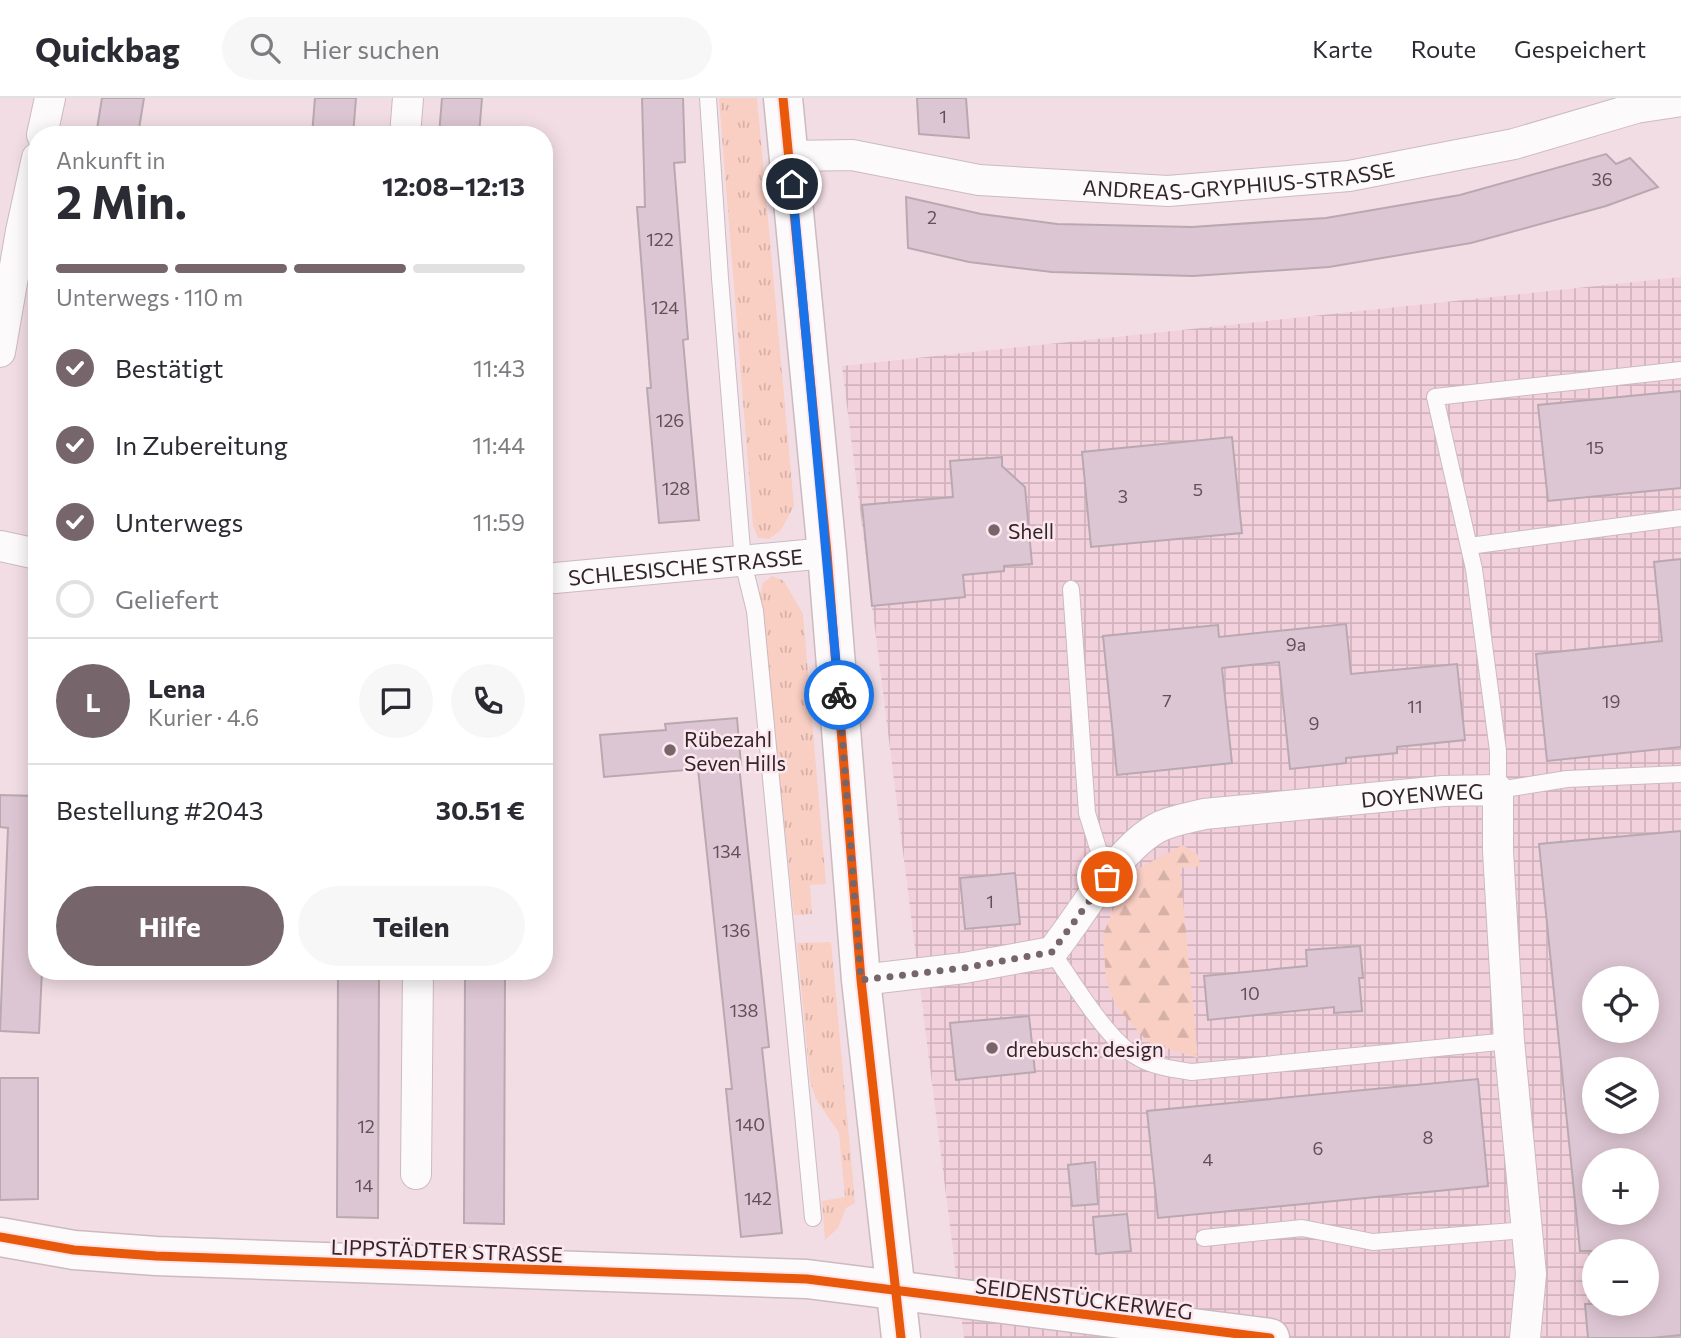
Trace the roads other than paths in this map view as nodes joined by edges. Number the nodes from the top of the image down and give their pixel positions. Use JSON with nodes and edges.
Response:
{"nodes":[{"id":1,"x":50,"y":98,"type":"edge"},
{"id":2,"x":408,"y":98,"type":"edge"},
{"id":3,"x":708,"y":98,"type":"edge"},
{"id":4,"x":783,"y":98,"type":"edge"},
{"id":5,"x":1681,"y":100,"type":"edge"},
{"id":6,"x":44,"y":126,"type":"edge"},
{"id":7,"x":405,"y":126,"type":"edge"},
{"id":8,"x":790,"y":156,"type":"junction"},
{"id":9,"x":28,"y":200,"type":"edge"},
{"id":10,"x":0,"y":352,"type":"edge"},
{"id":11,"x":1681,"y":370,"type":"edge"},
{"id":12,"x":1681,"y":518,"type":"edge"},
{"id":13,"x":0,"y":546,"type":"edge"},
{"id":14,"x":1469,"y":546,"type":"junction"},
{"id":15,"x":28,"y":552,"type":"edge"},
{"id":16,"x":827,"y":553,"type":"junction"},
{"id":17,"x":743,"y":562,"type":"junction"},
{"id":18,"x":553,"y":578,"type":"edge"},
{"id":19,"x":1071,"y":589,"type":"dead end"},
{"id":20,"x":1681,"y":774,"type":"edge"},
{"id":21,"x":1498,"y":790,"type":"junction"},
{"id":22,"x":1107,"y":877,"type":"junction"},
{"id":23,"x":1052,"y":952,"type":"junction"},
{"id":24,"x":418,"y":980,"type":"edge"},
{"id":25,"x":861,"y":980,"type":"junction"},
{"id":26,"x":1509,"y":1041,"type":"junction"},
{"id":27,"x":415,"y":1174,"type":"dead end"},
{"id":28,"x":813,"y":1218,"type":"dead end"},
{"id":29,"x":1527,"y":1230,"type":"junction"},
{"id":30,"x":0,"y":1237,"type":"edge"},
{"id":31,"x":1204,"y":1238,"type":"dead end"},
{"id":32,"x":894,"y":1291,"type":"junction"},
{"id":33,"x":901,"y":1338,"type":"edge"},
{"id":34,"x":1270,"y":1338,"type":"edge"},
{"id":35,"x":1525,"y":1338,"type":"edge"}],
"edges":[{"from":1,"to":6,"type":"street"},
{"from":2,"to":7,"type":"street"},
{"from":3,"to":17,"type":"lane"},
{"from":4,"to":8,"type":"main road"},
{"from":5,"to":8,"type":"street","name":"ANDREAS-GRYPHIUS-STRASSE"},
{"from":8,"to":16,"type":"main road"},
{"from":9,"to":10,"type":"street"},
{"from":11,"to":14,"type":"lane"},
{"from":12,"to":14,"type":"lane"},
{"from":13,"to":15,"type":"street"},
{"from":14,"to":21,"type":"lane"},
{"from":16,"to":17,"type":"street","name":"SCHLESISCHE STRASSE"},
{"from":16,"to":25,"type":"main road"},
{"from":17,"to":18,"type":"street","name":"SCHLESISCHE STRASSE"},
{"from":17,"to":28,"type":"lane"},
{"from":19,"to":22,"type":"lane"},
{"from":20,"to":21,"type":"lane"},
{"from":21,"to":22,"type":"street","name":"DOYENWEG"},
{"from":21,"to":26,"type":"street","name":"DOYENWEG"},
{"from":22,"to":23,"type":"street","name":"DOYENWEG"},
{"from":23,"to":25,"type":"street"},
{"from":23,"to":26,"type":"lane"},
{"from":24,"to":27,"type":"street"},
{"from":25,"to":32,"type":"main road"},
{"from":26,"to":29,"type":"street","name":"DOYENWEG"},
{"from":29,"to":31,"type":"lane"},
{"from":29,"to":35,"type":"street","name":"DOYENWEG"},
{"from":30,"to":32,"type":"main road","name":"LIPPSTÄDTER STRASSE"},
{"from":32,"to":33,"type":"main road"},
{"from":32,"to":34,"type":"main road","name":"SEIDENSTÜCKERWEG"}]}
